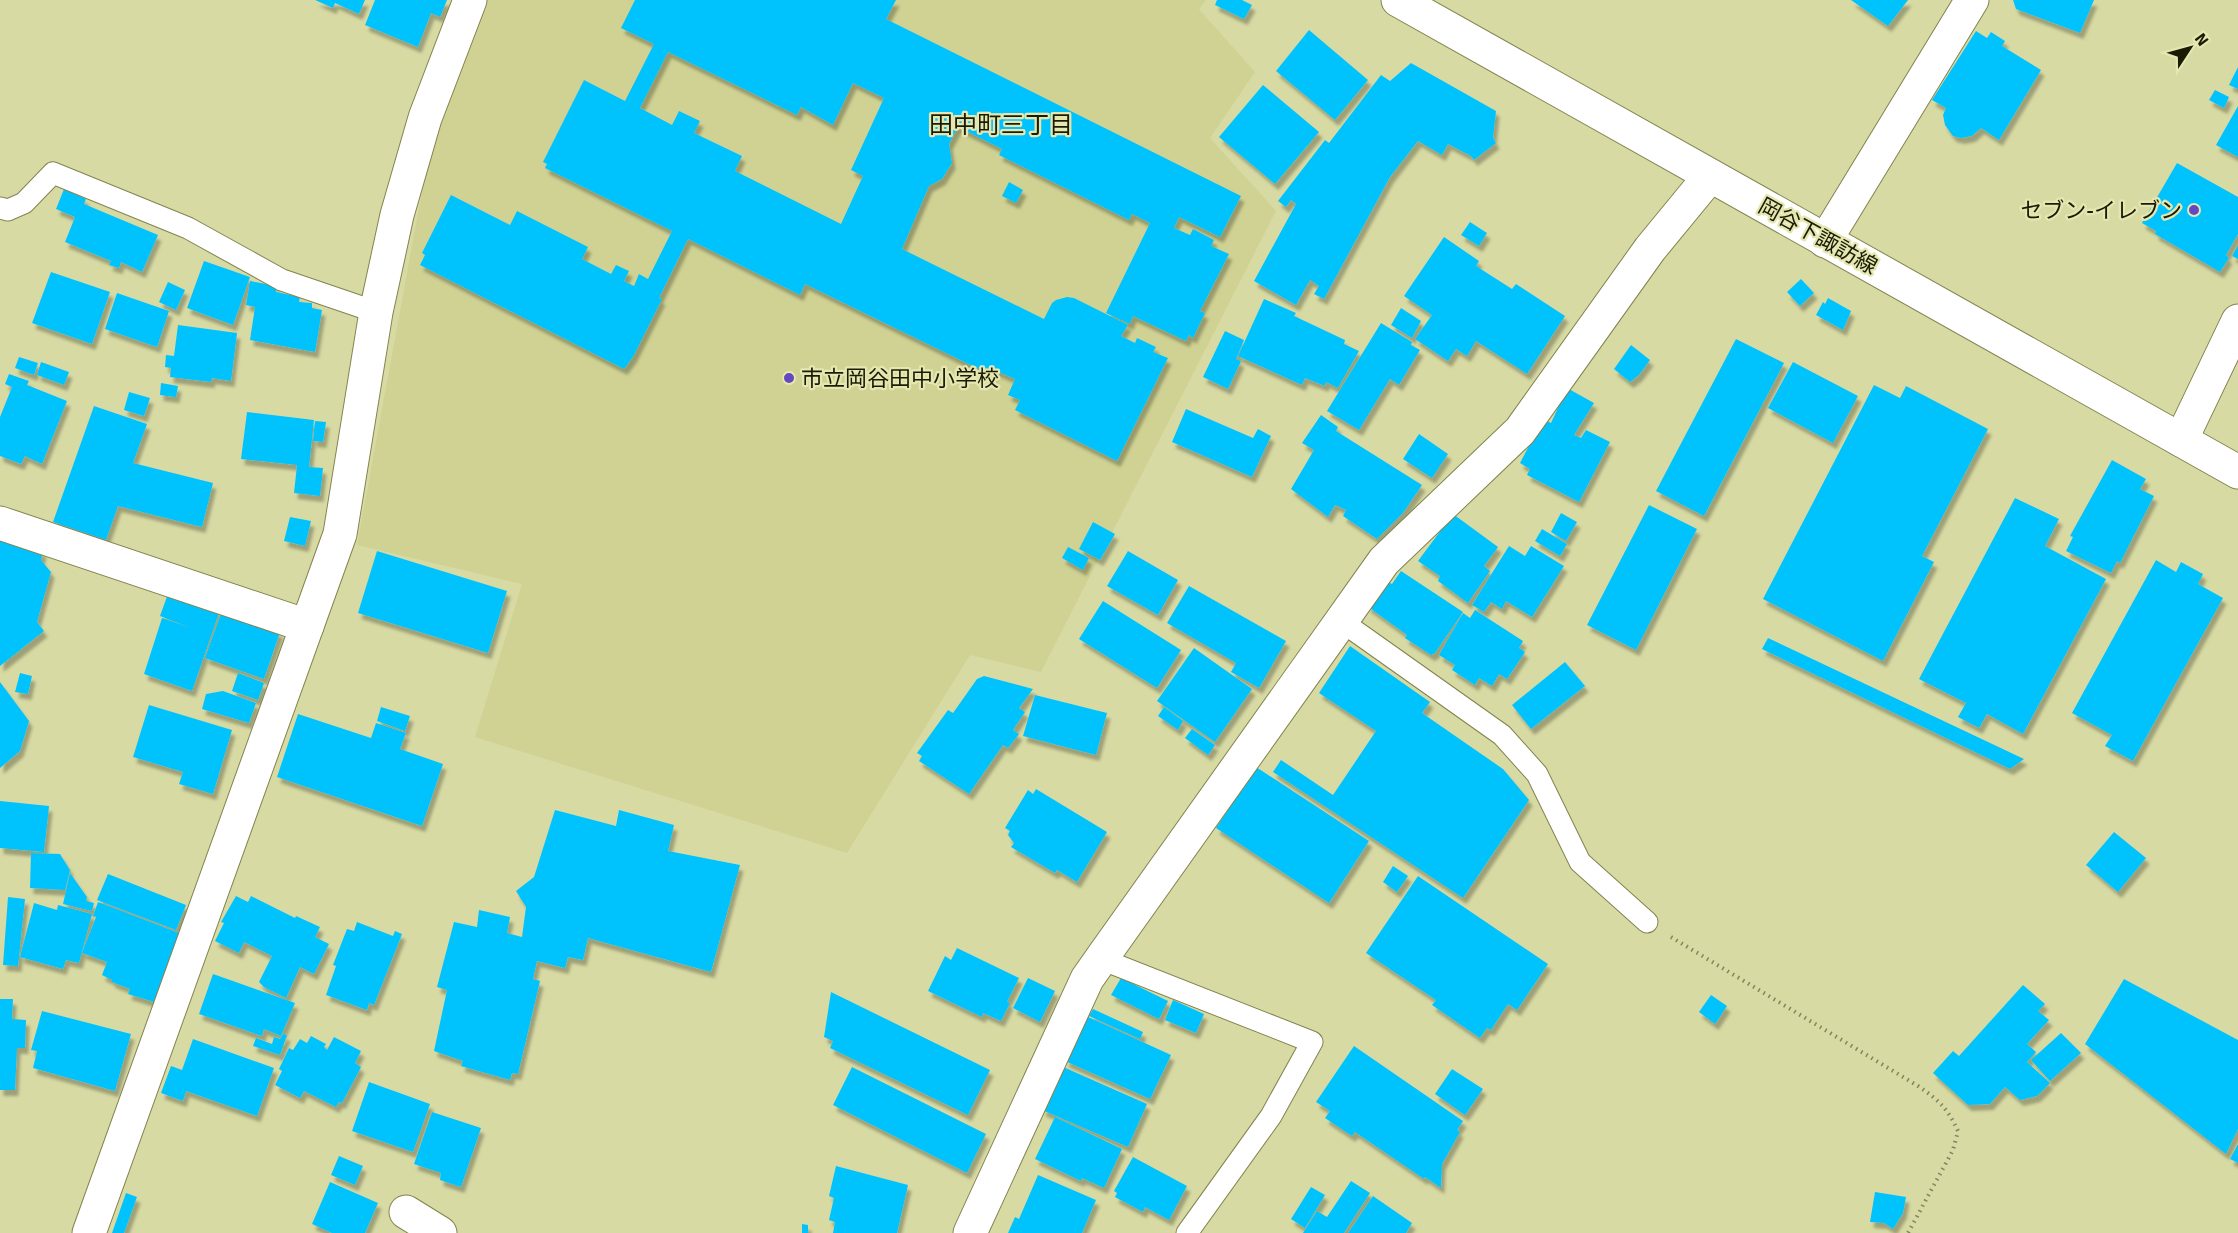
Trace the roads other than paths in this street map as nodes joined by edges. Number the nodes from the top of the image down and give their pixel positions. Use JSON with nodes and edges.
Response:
{"nodes":[{"id":1,"x":470,"y":0,"type":"edge"},
{"id":2,"x":1398,"y":0,"type":"edge"},
{"id":3,"x":1972,"y":0,"type":"edge"},
{"id":4,"x":1710,"y":176,"type":"junction"},
{"id":5,"x":0,"y":208,"type":"edge"},
{"id":6,"x":1825,"y":241,"type":"junction"},
{"id":7,"x":376,"y":312,"type":"junction"},
{"id":8,"x":2238,"y":321,"type":"edge"},
{"id":9,"x":2181,"y":440,"type":"junction"},
{"id":10,"x":2238,"y":472,"type":"edge"},
{"id":11,"x":0,"y":523,"type":"edge"},
{"id":12,"x":1341,"y":621,"type":"junction"},
{"id":13,"x":308,"y":626,"type":"junction"},
{"id":14,"x":1647,"y":922,"type":"road end"},
{"id":15,"x":1101,"y":959,"type":"junction"},
{"id":16,"x":406,"y":1212,"type":"dead end"},
{"id":17,"x":89,"y":1233,"type":"edge"},
{"id":18,"x":440,"y":1233,"type":"edge"},
{"id":19,"x":970,"y":1233,"type":"edge"},
{"id":20,"x":1187,"y":1233,"type":"edge"}],
"edges":[{"from":1,"to":7,"type":"street"},
{"from":2,"to":4,"type":"street","name":"岡谷下諏訪線"},
{"from":3,"to":6,"type":"street"},
{"from":4,"to":6,"type":"street","name":"岡谷下諏訪線"},
{"from":4,"to":12,"type":"street"},
{"from":5,"to":7,"type":"lane"},
{"from":6,"to":9,"type":"street","name":"岡谷下諏訪線"},
{"from":7,"to":13,"type":"street"},
{"from":8,"to":9,"type":"street"},
{"from":9,"to":10,"type":"street","name":"岡谷下諏訪線"},
{"from":11,"to":13,"type":"street"},
{"from":12,"to":14,"type":"lane"},
{"from":12,"to":15,"type":"street"},
{"from":13,"to":17,"type":"street"},
{"from":15,"to":19,"type":"street"},
{"from":15,"to":20,"type":"lane"},
{"from":16,"to":18,"type":"street"}]}
